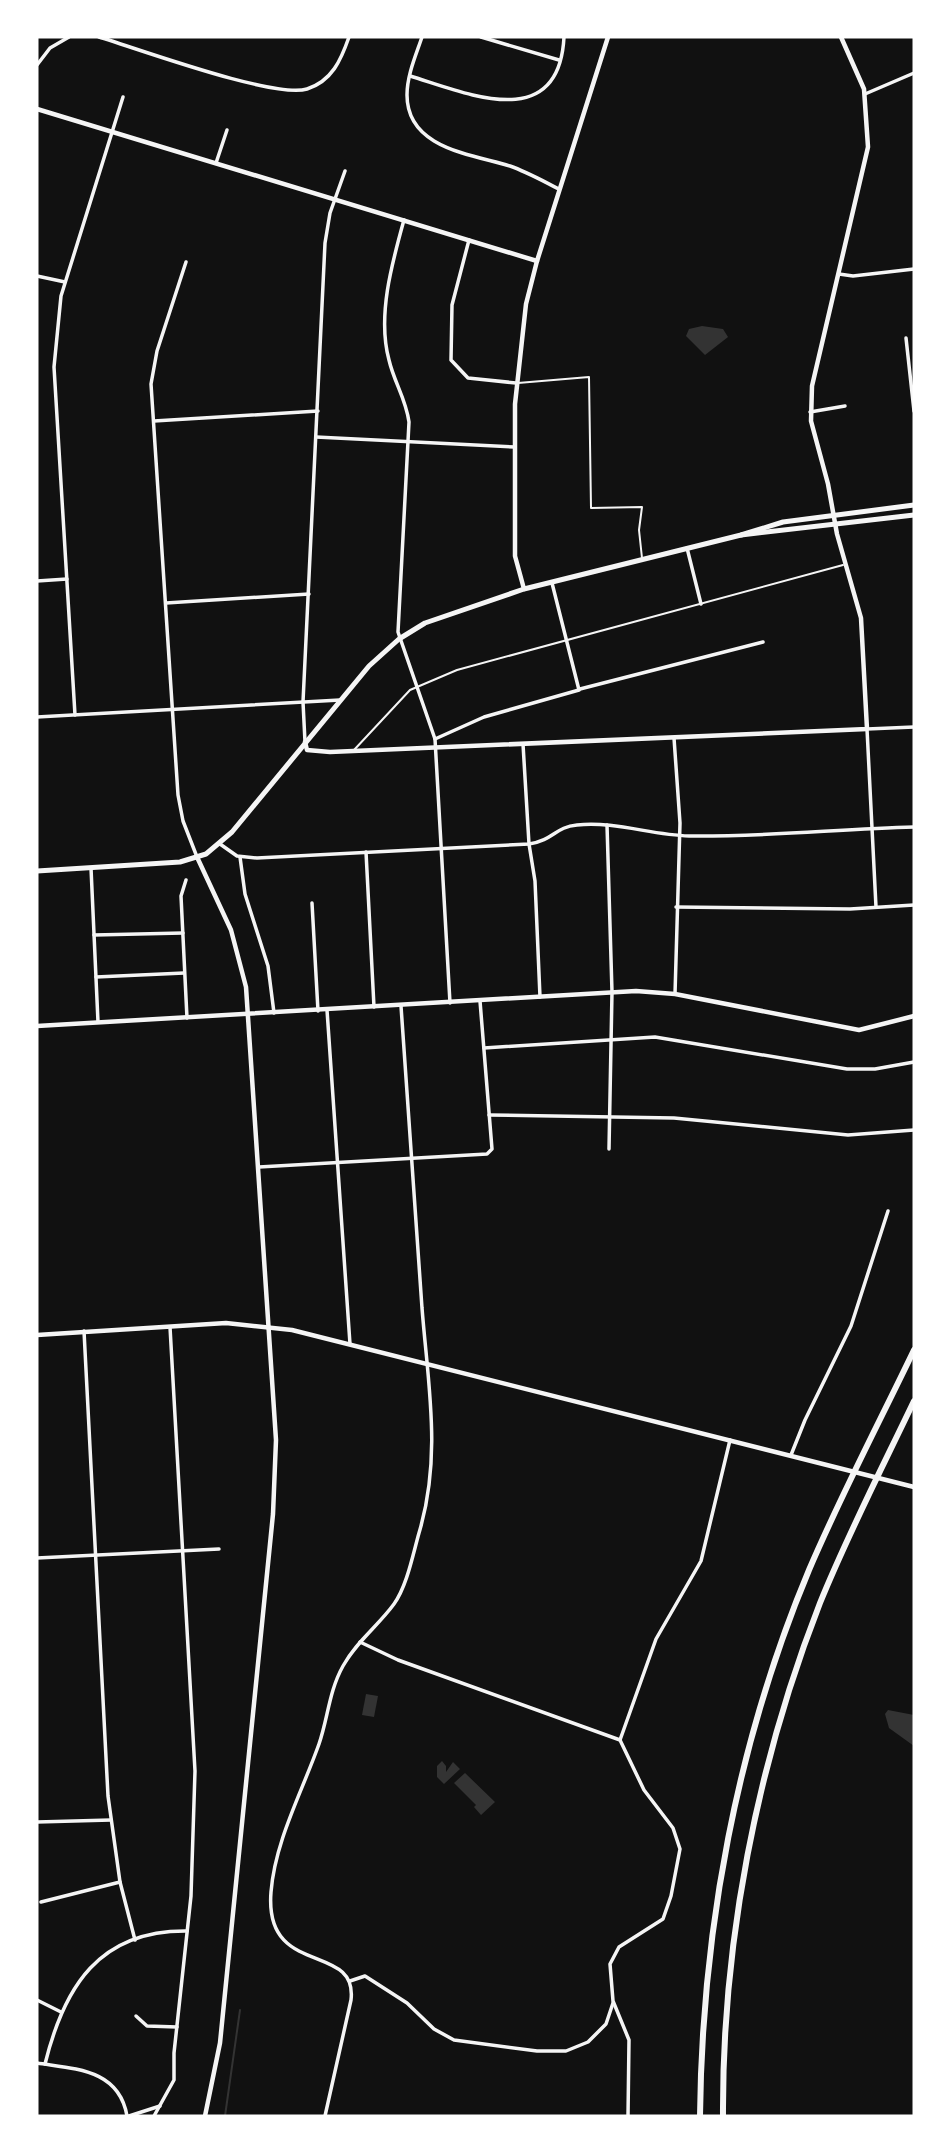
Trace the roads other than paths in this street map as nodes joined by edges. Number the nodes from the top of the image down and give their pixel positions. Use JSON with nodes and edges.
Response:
{"nodes":[{"id":1,"x":69,"y":37,"type":"edge"},
{"id":2,"x":99,"y":37,"type":"edge"},
{"id":3,"x":349,"y":37,"type":"edge"},
{"id":4,"x":422,"y":37,"type":"edge"},
{"id":5,"x":481,"y":37,"type":"edge"},
{"id":6,"x":564,"y":37,"type":"edge"},
{"id":7,"x":608,"y":37,"type":"edge"},
{"id":8,"x":841,"y":37,"type":"edge"},
{"id":9,"x":559,"y":60,"type":"junction"},
{"id":10,"x":37,"y":65,"type":"edge"},
{"id":11,"x":914,"y":73,"type":"edge"},
{"id":12,"x":410,"y":76,"type":"junction"},
{"id":13,"x":865,"y":94,"type":"junction"},
{"id":14,"x":123,"y":97,"type":"dead end"},
{"id":15,"x":37,"y":109,"type":"edge"},
{"id":16,"x":227,"y":130,"type":"dead end"},
{"id":17,"x":111,"y":132,"type":"junction"},
{"id":18,"x":216,"y":163,"type":"junction"},
{"id":19,"x":345,"y":171,"type":"dead end"},
{"id":20,"x":559,"y":189,"type":"junction"},
{"id":21,"x":335,"y":200,"type":"junction"},
{"id":22,"x":404,"y":220,"type":"junction"},
{"id":23,"x":469,"y":240,"type":"junction"},
{"id":24,"x":537,"y":261,"type":"junction"},
{"id":25,"x":186,"y":262,"type":"dead end"},
{"id":26,"x":914,"y":269,"type":"edge"},
{"id":27,"x":839,"y":274,"type":"junction"},
{"id":28,"x":37,"y":276,"type":"edge"},
{"id":29,"x":65,"y":282,"type":"junction"},
{"id":30,"x":906,"y":338,"type":"dead end"},
{"id":31,"x":516,"y":383,"type":"junction"},
{"id":32,"x":914,"y":397,"type":"edge"},
{"id":33,"x":845,"y":406,"type":"dead end"},
{"id":34,"x":318,"y":411,"type":"junction"},
{"id":35,"x":914,"y":411,"type":"edge"},
{"id":36,"x":810,"y":412,"type":"junction"},
{"id":37,"x":154,"y":421,"type":"junction"},
{"id":38,"x":316,"y":437,"type":"junction"},
{"id":39,"x":408,"y":442,"type":"junction"},
{"id":40,"x":515,"y":447,"type":"junction"},
{"id":41,"x":914,"y":505,"type":"edge"},
{"id":42,"x":834,"y":514,"type":"junction"},
{"id":43,"x":914,"y":515,"type":"edge"},
{"id":44,"x":836,"y":523,"type":"junction"},
{"id":45,"x":741,"y":535,"type":"junction"},
{"id":46,"x":687,"y":548,"type":"junction"},
{"id":47,"x":642,"y":559,"type":"junction"},
{"id":48,"x":846,"y":565,"type":"junction"},
{"id":49,"x":67,"y":579,"type":"junction"},
{"id":50,"x":37,"y":581,"type":"edge"},
{"id":51,"x":551,"y":582,"type":"junction"},
{"id":52,"x":524,"y":590,"type":"junction"},
{"id":53,"x":309,"y":594,"type":"junction"},
{"id":54,"x":166,"y":603,"type":"junction"},
{"id":55,"x":701,"y":604,"type":"junction"},
{"id":56,"x":399,"y":639,"type":"junction"},
{"id":57,"x":567,"y":640,"type":"junction"},
{"id":58,"x":763,"y":642,"type":"dead end"},
{"id":59,"x":416,"y":686,"type":"junction"},
{"id":60,"x":580,"y":689,"type":"junction"},
{"id":61,"x":341,"y":700,"type":"junction"},
{"id":62,"x":303,"y":702,"type":"junction"},
{"id":63,"x":172,"y":710,"type":"junction"},
{"id":64,"x":75,"y":715,"type":"junction"},
{"id":65,"x":37,"y":717,"type":"edge"},
{"id":66,"x":914,"y":727,"type":"edge"},
{"id":67,"x":867,"y":729,"type":"junction"},
{"id":68,"x":674,"y":738,"type":"junction"},
{"id":69,"x":435,"y":739,"type":"junction"},
{"id":70,"x":305,"y":741,"type":"junction"},
{"id":71,"x":523,"y":744,"type":"junction"},
{"id":72,"x":435,"y":747,"type":"junction"},
{"id":73,"x":353,"y":751,"type":"junction"},
{"id":74,"x":607,"y":824,"type":"junction"},
{"id":75,"x":914,"y":827,"type":"edge"},
{"id":76,"x":873,"y":828,"type":"junction"},
{"id":77,"x":679,"y":836,"type":"junction"},
{"id":78,"x":220,"y":844,"type":"junction"},
{"id":79,"x":528,"y":844,"type":"junction"},
{"id":80,"x":442,"y":849,"type":"junction"},
{"id":81,"x":366,"y":852,"type":"junction"},
{"id":82,"x":197,"y":857,"type":"junction"},
{"id":83,"x":240,"y":857,"type":"junction"},
{"id":84,"x":91,"y":868,"type":"junction"},
{"id":85,"x":37,"y":871,"type":"edge"},
{"id":86,"x":186,"y":880,"type":"dead end"},
{"id":87,"x":312,"y":903,"type":"dead end"},
{"id":88,"x":914,"y":905,"type":"edge"},
{"id":89,"x":676,"y":906,"type":"junction"},
{"id":90,"x":876,"y":907,"type":"junction"},
{"id":91,"x":183,"y":933,"type":"junction"},
{"id":92,"x":94,"y":935,"type":"junction"},
{"id":93,"x":184,"y":973,"type":"junction"},
{"id":94,"x":96,"y":977,"type":"junction"},
{"id":95,"x":612,"y":992,"type":"junction"},
{"id":96,"x":675,"y":993,"type":"junction"},
{"id":97,"x":540,"y":997,"type":"junction"},
{"id":98,"x":480,"y":1001,"type":"junction"},
{"id":99,"x":450,"y":1003,"type":"junction"},
{"id":100,"x":401,"y":1006,"type":"junction"},
{"id":101,"x":374,"y":1007,"type":"junction"},
{"id":102,"x":327,"y":1010,"type":"junction"},
{"id":103,"x":318,"y":1011,"type":"junction"},
{"id":104,"x":274,"y":1013,"type":"junction"},
{"id":105,"x":248,"y":1015,"type":"junction"},
{"id":106,"x":914,"y":1016,"type":"edge"},
{"id":107,"x":187,"y":1018,"type":"junction"},
{"id":108,"x":98,"y":1022,"type":"junction"},
{"id":109,"x":37,"y":1026,"type":"edge"},
{"id":110,"x":611,"y":1038,"type":"junction"},
{"id":111,"x":484,"y":1048,"type":"junction"},
{"id":112,"x":914,"y":1062,"type":"edge"},
{"id":113,"x":489,"y":1115,"type":"junction"},
{"id":114,"x":610,"y":1117,"type":"junction"},
{"id":115,"x":914,"y":1130,"type":"edge"},
{"id":116,"x":609,"y":1149,"type":"dead end"},
{"id":117,"x":412,"y":1158,"type":"junction"},
{"id":118,"x":338,"y":1163,"type":"junction"},
{"id":119,"x":259,"y":1167,"type":"junction"},
{"id":120,"x":888,"y":1211,"type":"dead end"},
{"id":121,"x":170,"y":1327,"type":"junction"},
{"id":122,"x":271,"y":1327,"type":"junction"},
{"id":123,"x":84,"y":1331,"type":"junction"},
{"id":124,"x":37,"y":1335,"type":"edge"},
{"id":125,"x":350,"y":1344,"type":"junction"},
{"id":126,"x":914,"y":1350,"type":"edge"},
{"id":127,"x":427,"y":1363,"type":"junction"},
{"id":128,"x":914,"y":1401,"type":"edge"},
{"id":129,"x":730,"y":1440,"type":"junction"},
{"id":130,"x":791,"y":1455,"type":"junction"},
{"id":131,"x":914,"y":1487,"type":"edge"},
{"id":132,"x":219,"y":1549,"type":"dead end"},
{"id":133,"x":184,"y":1551,"type":"junction"},
{"id":134,"x":95,"y":1556,"type":"junction"},
{"id":135,"x":37,"y":1558,"type":"edge"},
{"id":136,"x":360,"y":1642,"type":"junction"},
{"id":137,"x":620,"y":1740,"type":"junction"},
{"id":138,"x":111,"y":1820,"type":"junction"},
{"id":139,"x":37,"y":1822,"type":"edge"},
{"id":140,"x":120,"y":1882,"type":"junction"},
{"id":141,"x":41,"y":1902,"type":"dead end"},
{"id":142,"x":187,"y":1931,"type":"junction"},
{"id":143,"x":135,"y":1940,"type":"junction"},
{"id":144,"x":350,"y":1981,"type":"junction"},
{"id":145,"x":37,"y":2000,"type":"edge"},
{"id":146,"x":613,"y":2001,"type":"junction"},
{"id":147,"x":61,"y":2012,"type":"junction"},
{"id":148,"x":136,"y":2016,"type":"dead end"},
{"id":149,"x":607,"y":2022,"type":"junction"},
{"id":150,"x":624,"y":2026,"type":"junction"},
{"id":151,"x":177,"y":2027,"type":"junction"},
{"id":152,"x":37,"y":2063,"type":"edge"},
{"id":153,"x":45,"y":2064,"type":"junction"},
{"id":154,"x":162,"y":2105,"type":"junction"},
{"id":155,"x":128,"y":2116,"type":"edge"},
{"id":156,"x":154,"y":2116,"type":"edge"},
{"id":157,"x":205,"y":2116,"type":"edge"},
{"id":158,"x":326,"y":2116,"type":"edge"},
{"id":159,"x":628,"y":2116,"type":"edge"},
{"id":160,"x":700,"y":2116,"type":"edge"},
{"id":161,"x":725,"y":2116,"type":"edge"}],
"edges":[{"from":1,"to":10,"type":"street"},
{"from":2,"to":3,"type":"street"},
{"from":4,"to":12,"type":"street"},
{"from":5,"to":9,"type":"street"},
{"from":6,"to":9,"type":"street"},
{"from":7,"to":20,"type":"street"},
{"from":8,"to":13,"type":"street"},
{"from":9,"to":12,"type":"street"},
{"from":11,"to":13,"type":"street"},
{"from":12,"to":20,"type":"street"},
{"from":13,"to":27,"type":"street"},
{"from":14,"to":17,"type":"street"},
{"from":15,"to":17,"type":"street"},
{"from":16,"to":18,"type":"street"},
{"from":17,"to":18,"type":"street"},
{"from":17,"to":29,"type":"street"},
{"from":18,"to":21,"type":"street"},
{"from":19,"to":21,"type":"street"},
{"from":20,"to":24,"type":"street"},
{"from":21,"to":22,"type":"street"},
{"from":21,"to":34,"type":"street"},
{"from":22,"to":23,"type":"street"},
{"from":22,"to":39,"type":"street"},
{"from":23,"to":24,"type":"street"},
{"from":23,"to":31,"type":"street"},
{"from":24,"to":31,"type":"street"},
{"from":25,"to":37,"type":"street"},
{"from":26,"to":27,"type":"street"},
{"from":27,"to":36,"type":"street"},
{"from":28,"to":29,"type":"street"},
{"from":29,"to":49,"type":"street"},
{"from":30,"to":32,"type":"street"},
{"from":31,"to":40,"type":"street"},
{"from":31,"to":47,"type":"lane"},
{"from":32,"to":35,"type":"street"},
{"from":33,"to":36,"type":"street"},
{"from":34,"to":37,"type":"street"},
{"from":34,"to":38,"type":"street"},
{"from":36,"to":42,"type":"street"},
{"from":37,"to":54,"type":"street"},
{"from":38,"to":39,"type":"street"},
{"from":38,"to":53,"type":"street"},
{"from":39,"to":40,"type":"street"},
{"from":39,"to":56,"type":"street"},
{"from":40,"to":52,"type":"street"},
{"from":41,"to":42,"type":"main road"},
{"from":42,"to":44,"type":"street"},
{"from":42,"to":45,"type":"main road"},
{"from":43,"to":44,"type":"main road"},
{"from":44,"to":45,"type":"main road"},
{"from":44,"to":48,"type":"street"},
{"from":45,"to":46,"type":"main road"},
{"from":46,"to":47,"type":"main road"},
{"from":46,"to":55,"type":"street"},
{"from":47,"to":51,"type":"main road"},
{"from":48,"to":55,"type":"lane"},
{"from":48,"to":67,"type":"street"},
{"from":49,"to":50,"type":"street"},
{"from":49,"to":64,"type":"street"},
{"from":51,"to":52,"type":"main road"},
{"from":51,"to":57,"type":"street"},
{"from":52,"to":56,"type":"main road"},
{"from":53,"to":54,"type":"street"},
{"from":53,"to":62,"type":"street"},
{"from":54,"to":63,"type":"street"},
{"from":55,"to":57,"type":"lane"},
{"from":56,"to":59,"type":"street"},
{"from":56,"to":61,"type":"main road"},
{"from":57,"to":59,"type":"lane"},
{"from":57,"to":60,"type":"street"},
{"from":58,"to":60,"type":"street"},
{"from":59,"to":69,"type":"street"},
{"from":59,"to":73,"type":"lane"},
{"from":60,"to":69,"type":"street"},
{"from":61,"to":62,"type":"street"},
{"from":61,"to":70,"type":"main road"},
{"from":62,"to":63,"type":"street"},
{"from":62,"to":70,"type":"street"},
{"from":63,"to":64,"type":"street"},
{"from":63,"to":82,"type":"street"},
{"from":64,"to":65,"type":"street"},
{"from":66,"to":67,"type":"street"},
{"from":67,"to":68,"type":"street"},
{"from":67,"to":76,"type":"street"},
{"from":68,"to":71,"type":"street"},
{"from":68,"to":77,"type":"street"},
{"from":69,"to":72,"type":"street"},
{"from":70,"to":73,"type":"street"},
{"from":70,"to":78,"type":"main road"},
{"from":71,"to":72,"type":"street"},
{"from":71,"to":79,"type":"street"},
{"from":72,"to":73,"type":"street"},
{"from":72,"to":80,"type":"street"},
{"from":74,"to":77,"type":"street"},
{"from":74,"to":79,"type":"street"},
{"from":74,"to":95,"type":"street"},
{"from":75,"to":76,"type":"street"},
{"from":76,"to":77,"type":"street"},
{"from":76,"to":90,"type":"street"},
{"from":77,"to":89,"type":"street"},
{"from":78,"to":82,"type":"main road"},
{"from":78,"to":83,"type":"street"},
{"from":79,"to":80,"type":"street"},
{"from":79,"to":97,"type":"street"},
{"from":80,"to":81,"type":"street"},
{"from":80,"to":99,"type":"street"},
{"from":81,"to":83,"type":"street"},
{"from":81,"to":101,"type":"street"},
{"from":82,"to":84,"type":"main road"},
{"from":82,"to":105,"type":"street"},
{"from":83,"to":104,"type":"street"},
{"from":84,"to":85,"type":"main road"},
{"from":84,"to":92,"type":"street"},
{"from":86,"to":91,"type":"street"},
{"from":87,"to":103,"type":"street"},
{"from":88,"to":90,"type":"street"},
{"from":89,"to":90,"type":"street"},
{"from":89,"to":96,"type":"street"},
{"from":91,"to":92,"type":"street"},
{"from":91,"to":93,"type":"street"},
{"from":92,"to":94,"type":"street"},
{"from":93,"to":94,"type":"street"},
{"from":93,"to":107,"type":"street"},
{"from":94,"to":108,"type":"street"},
{"from":95,"to":96,"type":"street"},
{"from":95,"to":97,"type":"street"},
{"from":95,"to":110,"type":"street"},
{"from":96,"to":106,"type":"street"},
{"from":97,"to":98,"type":"street"},
{"from":98,"to":99,"type":"street"},
{"from":98,"to":111,"type":"street"},
{"from":99,"to":100,"type":"street"},
{"from":100,"to":101,"type":"street"},
{"from":100,"to":117,"type":"street"},
{"from":101,"to":102,"type":"street"},
{"from":102,"to":103,"type":"street"},
{"from":102,"to":118,"type":"street"},
{"from":103,"to":104,"type":"street"},
{"from":104,"to":105,"type":"street"},
{"from":105,"to":107,"type":"street"},
{"from":105,"to":119,"type":"street"},
{"from":107,"to":108,"type":"street"},
{"from":108,"to":109,"type":"street"},
{"from":110,"to":111,"type":"street"},
{"from":110,"to":112,"type":"street"},
{"from":110,"to":114,"type":"street"},
{"from":111,"to":113,"type":"street"},
{"from":113,"to":114,"type":"street"},
{"from":113,"to":117,"type":"street"},
{"from":114,"to":115,"type":"street"},
{"from":114,"to":116,"type":"street"},
{"from":117,"to":118,"type":"street"},
{"from":117,"to":127,"type":"street"},
{"from":118,"to":119,"type":"street"},
{"from":118,"to":125,"type":"street"},
{"from":119,"to":122,"type":"street"},
{"from":120,"to":130,"type":"street"},
{"from":121,"to":122,"type":"street"},
{"from":121,"to":123,"type":"street"},
{"from":121,"to":133,"type":"street"},
{"from":122,"to":125,"type":"street"},
{"from":122,"to":157,"type":"street"},
{"from":123,"to":124,"type":"street"},
{"from":123,"to":134,"type":"street"},
{"from":125,"to":127,"type":"street"},
{"from":126,"to":160,"type":"highway"},
{"from":127,"to":129,"type":"street"},
{"from":127,"to":136,"type":"street"},
{"from":128,"to":161,"type":"highway"},
{"from":129,"to":130,"type":"street"},
{"from":129,"to":137,"type":"street"},
{"from":130,"to":131,"type":"street"},
{"from":132,"to":133,"type":"street"},
{"from":133,"to":134,"type":"street"},
{"from":133,"to":142,"type":"street"},
{"from":134,"to":135,"type":"street"},
{"from":134,"to":138,"type":"street"},
{"from":136,"to":137,"type":"street"},
{"from":136,"to":144,"type":"street"},
{"from":137,"to":146,"type":"street"},
{"from":138,"to":139,"type":"street"},
{"from":138,"to":140,"type":"street"},
{"from":140,"to":141,"type":"street"},
{"from":140,"to":143,"type":"street"},
{"from":142,"to":143,"type":"street"},
{"from":142,"to":151,"type":"street"},
{"from":143,"to":147,"type":"street"},
{"from":144,"to":149,"type":"street"},
{"from":144,"to":158,"type":"street"},
{"from":145,"to":147,"type":"street"},
{"from":146,"to":149,"type":"street"},
{"from":146,"to":150,"type":"street"},
{"from":147,"to":153,"type":"street"},
{"from":148,"to":151,"type":"street"},
{"from":149,"to":150,"type":"street"},
{"from":150,"to":159,"type":"street"},
{"from":151,"to":154,"type":"street"},
{"from":152,"to":153,"type":"street"},
{"from":153,"to":155,"type":"street"},
{"from":154,"to":155,"type":"street"},
{"from":154,"to":156,"type":"street"}]}
